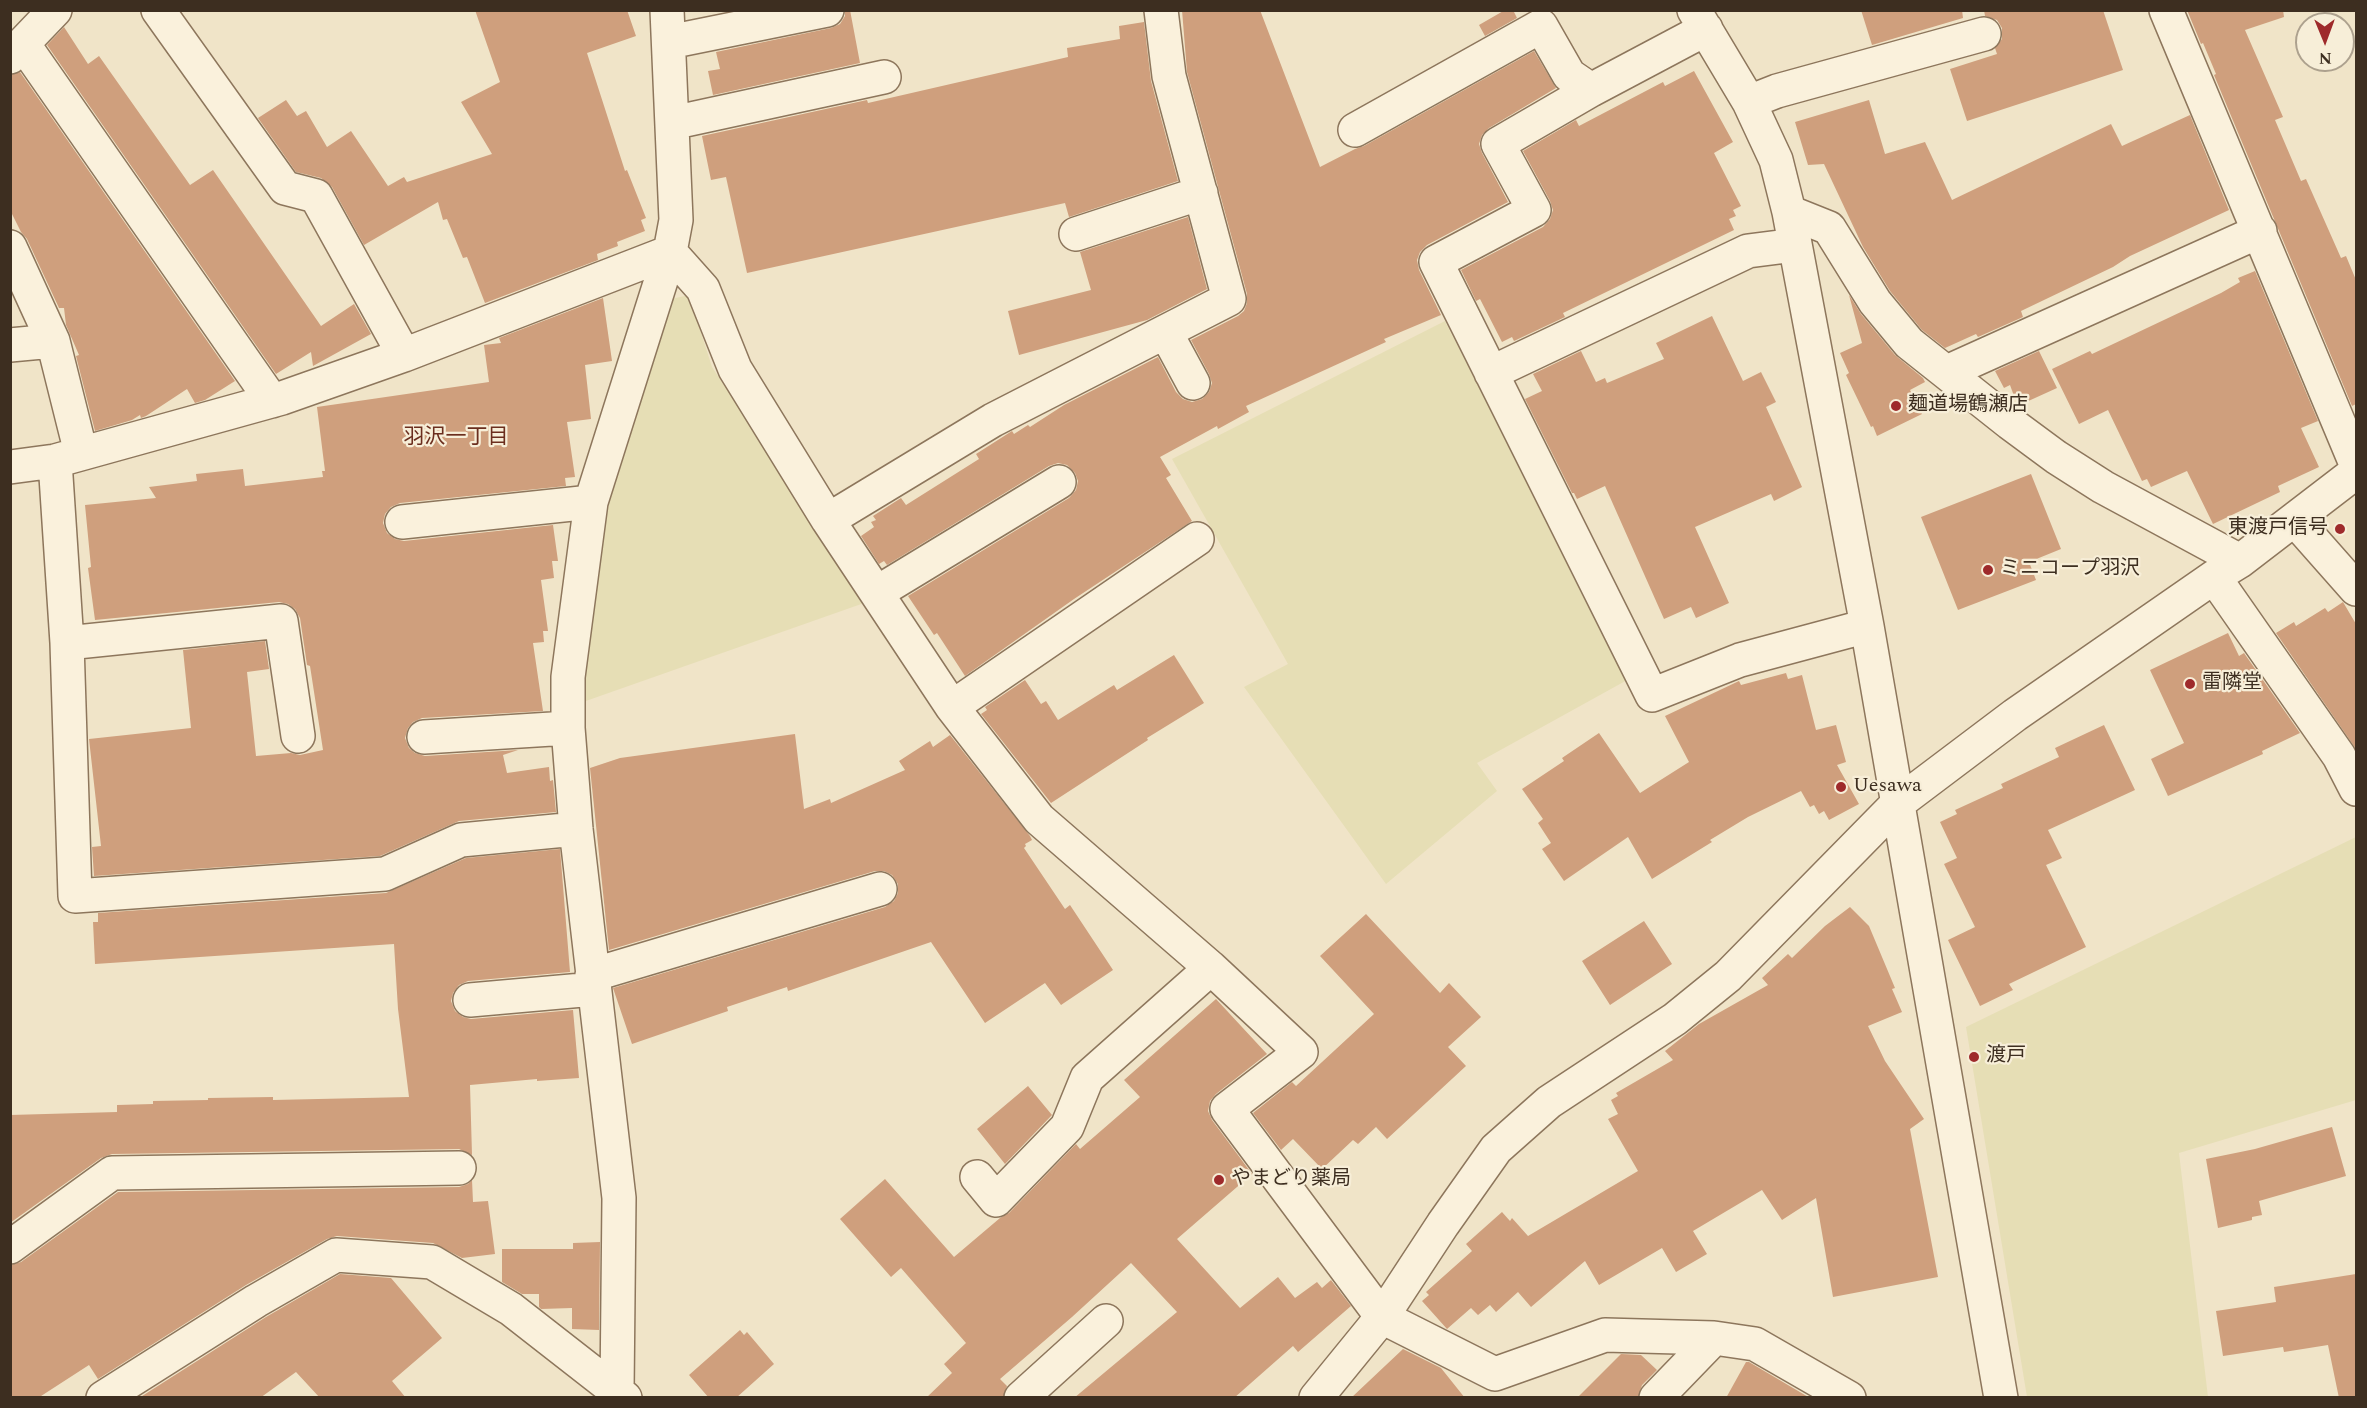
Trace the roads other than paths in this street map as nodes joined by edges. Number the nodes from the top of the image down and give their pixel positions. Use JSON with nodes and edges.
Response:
{"nodes":[{"id":1,"x":55,"y":10,"type":"edge"},
{"id":2,"x":158,"y":10,"type":"edge"},
{"id":3,"x":827,"y":10,"type":"edge"},
{"id":4,"x":1161,"y":10,"type":"edge"},
{"id":5,"x":2166,"y":10,"type":"edge"},
{"id":6,"x":1700,"y":20,"type":"edge"},
{"id":7,"x":668,"y":26,"type":"edge"},
{"id":8,"x":1984,"y":34,"type":"dead end"},
{"id":9,"x":17,"y":51,"type":"edge"},
{"id":10,"x":884,"y":77,"type":"dead end"},
{"id":11,"x":1591,"y":90,"type":"junction"},
{"id":12,"x":1749,"y":102,"type":"junction"},
{"id":13,"x":672,"y":123,"type":"junction"},
{"id":14,"x":1355,"y":130,"type":"dead end"},
{"id":15,"x":1201,"y":193,"type":"junction"},
{"id":16,"x":1789,"y":212,"type":"junction"},
{"id":17,"x":2260,"y":231,"type":"junction"},
{"id":18,"x":1076,"y":234,"type":"dead end"},
{"id":19,"x":1795,"y":244,"type":"junction"},
{"id":20,"x":10,"y":247,"type":"edge"},
{"id":21,"x":670,"y":252,"type":"junction"},
{"id":22,"x":1166,"y":333,"type":"junction"},
{"id":23,"x":52,"y":341,"type":"junction"},
{"id":24,"x":10,"y":345,"type":"edge"},
{"id":25,"x":404,"y":355,"type":"junction"},
{"id":26,"x":1947,"y":372,"type":"junction"},
{"id":27,"x":1491,"y":373,"type":"junction"},
{"id":28,"x":1193,"y":382,"type":"dead end"},
{"id":29,"x":272,"y":401,"type":"junction"},
{"id":30,"x":68,"y":457,"type":"junction"},
{"id":31,"x":2356,"y":464,"type":"edge"},
{"id":32,"x":10,"y":467,"type":"edge"},
{"id":33,"x":2356,"y":471,"type":"edge"},
{"id":34,"x":1059,"y":482,"type":"dead end"},
{"id":35,"x":591,"y":502,"type":"junction"},
{"id":36,"x":828,"y":520,"type":"junction"},
{"id":37,"x":2295,"y":520,"type":"junction"},
{"id":38,"x":402,"y":522,"type":"dead end"},
{"id":39,"x":1197,"y":539,"type":"dead end"},
{"id":40,"x":2227,"y":569,"type":"junction"},
{"id":41,"x":2356,"y":589,"type":"edge"},
{"id":42,"x":878,"y":592,"type":"junction"},
{"id":43,"x":1867,"y":626,"type":"junction"},
{"id":44,"x":67,"y":643,"type":"junction"},
{"id":45,"x":952,"y":707,"type":"junction"},
{"id":46,"x":568,"y":728,"type":"junction"},
{"id":47,"x":298,"y":736,"type":"dead end"},
{"id":48,"x":424,"y":737,"type":"dead end"},
{"id":49,"x":2356,"y":789,"type":"edge"},
{"id":50,"x":1897,"y":804,"type":"junction"},
{"id":51,"x":576,"y":829,"type":"junction"},
{"id":52,"x":880,"y":889,"type":"dead end"},
{"id":53,"x":1211,"y":968,"type":"junction"},
{"id":54,"x":593,"y":982,"type":"junction"},
{"id":55,"x":470,"y":1000,"type":"dead end"},
{"id":56,"x":459,"y":1168,"type":"dead end"},
{"id":57,"x":977,"y":1177,"type":"dead end"},
{"id":58,"x":10,"y":1247,"type":"edge"},
{"id":59,"x":1382,"y":1317,"type":"junction"},
{"id":60,"x":1106,"y":1321,"type":"dead end"},
{"id":61,"x":1714,"y":1338,"type":"junction"},
{"id":62,"x":618,"y":1395,"type":"edge"},
{"id":63,"x":103,"y":1398,"type":"edge"},
{"id":64,"x":1021,"y":1398,"type":"edge"},
{"id":65,"x":1316,"y":1398,"type":"edge"},
{"id":66,"x":1656,"y":1398,"type":"edge"},
{"id":67,"x":1849,"y":1398,"type":"edge"},
{"id":68,"x":2001,"y":1398,"type":"edge"}],
"edges":[{"from":1,"to":9,"type":"street"},
{"from":2,"to":25,"type":"street"},
{"from":3,"to":7,"type":"street"},
{"from":4,"to":15,"type":"street"},
{"from":5,"to":17,"type":"street"},
{"from":6,"to":11,"type":"street"},
{"from":6,"to":12,"type":"street"},
{"from":7,"to":13,"type":"street"},
{"from":8,"to":12,"type":"street"},
{"from":9,"to":29,"type":"street"},
{"from":10,"to":13,"type":"street"},
{"from":11,"to":14,"type":"street"},
{"from":11,"to":27,"type":"street"},
{"from":12,"to":16,"type":"street"},
{"from":13,"to":21,"type":"street"},
{"from":15,"to":18,"type":"street"},
{"from":15,"to":22,"type":"street"},
{"from":16,"to":19,"type":"street"},
{"from":16,"to":26,"type":"street"},
{"from":17,"to":26,"type":"street"},
{"from":17,"to":31,"type":"street"},
{"from":19,"to":27,"type":"street"},
{"from":19,"to":43,"type":"street"},
{"from":20,"to":23,"type":"street"},
{"from":21,"to":25,"type":"street"},
{"from":21,"to":35,"type":"street"},
{"from":21,"to":36,"type":"street"},
{"from":22,"to":28,"type":"street"},
{"from":22,"to":36,"type":"street"},
{"from":23,"to":24,"type":"street"},
{"from":23,"to":30,"type":"street"},
{"from":25,"to":29,"type":"street"},
{"from":26,"to":40,"type":"street"},
{"from":27,"to":43,"type":"street"},
{"from":29,"to":30,"type":"street"},
{"from":30,"to":32,"type":"street"},
{"from":30,"to":44,"type":"street"},
{"from":33,"to":37,"type":"street"},
{"from":34,"to":42,"type":"street"},
{"from":35,"to":38,"type":"street"},
{"from":35,"to":46,"type":"street"},
{"from":36,"to":42,"type":"street"},
{"from":37,"to":40,"type":"street"},
{"from":37,"to":41,"type":"street"},
{"from":39,"to":45,"type":"street"},
{"from":40,"to":49,"type":"street"},
{"from":40,"to":50,"type":"street"},
{"from":42,"to":45,"type":"street"},
{"from":43,"to":50,"type":"street"},
{"from":44,"to":47,"type":"street"},
{"from":44,"to":51,"type":"street"},
{"from":45,"to":53,"type":"street"},
{"from":46,"to":48,"type":"street"},
{"from":46,"to":51,"type":"street"},
{"from":50,"to":59,"type":"street"},
{"from":50,"to":68,"type":"street"},
{"from":51,"to":54,"type":"street"},
{"from":52,"to":54,"type":"street"},
{"from":53,"to":57,"type":"street"},
{"from":53,"to":59,"type":"street"},
{"from":54,"to":55,"type":"street"},
{"from":54,"to":62,"type":"street"},
{"from":56,"to":58,"type":"street"},
{"from":59,"to":61,"type":"street"},
{"from":59,"to":65,"type":"street"},
{"from":60,"to":64,"type":"street"},
{"from":61,"to":66,"type":"street"},
{"from":61,"to":67,"type":"street"},
{"from":62,"to":63,"type":"street"}]}
